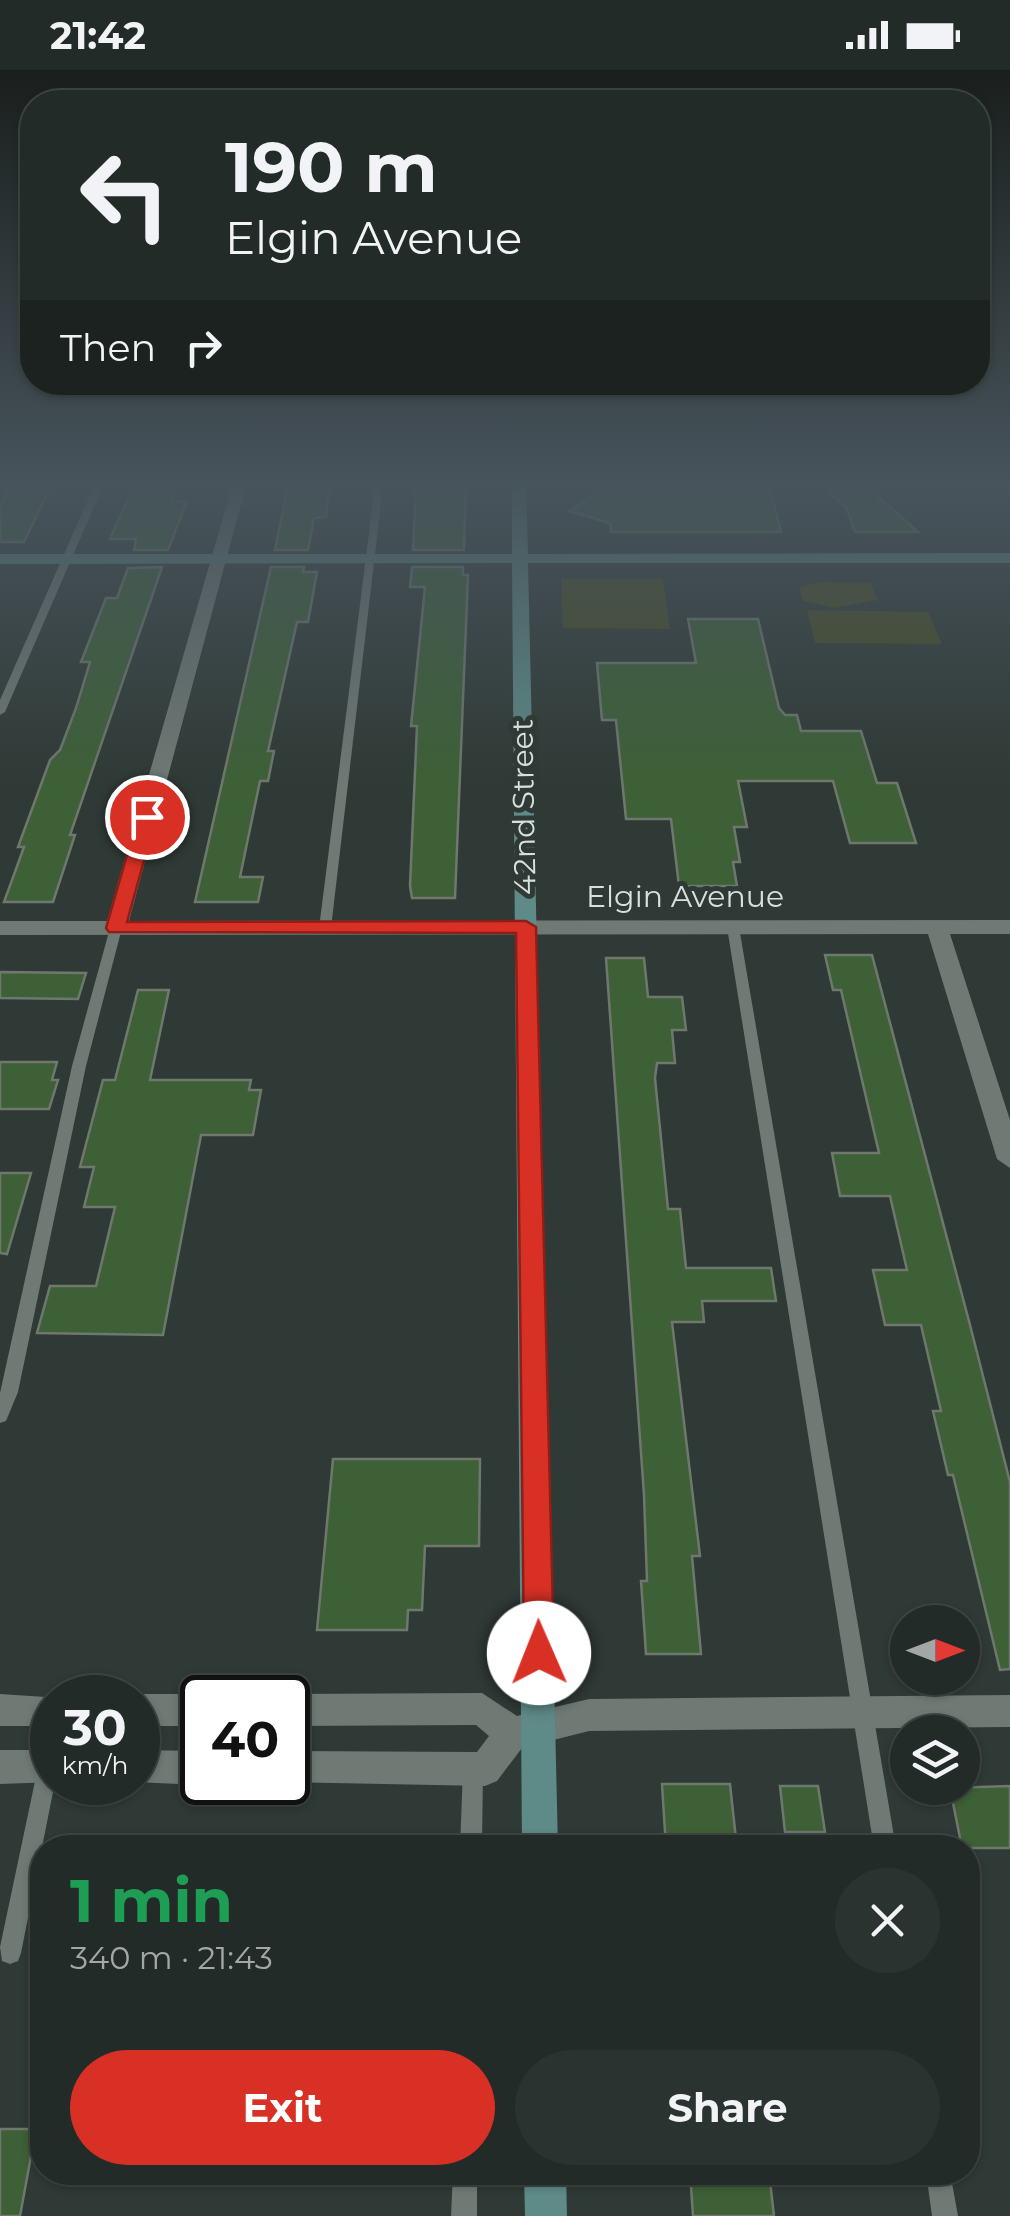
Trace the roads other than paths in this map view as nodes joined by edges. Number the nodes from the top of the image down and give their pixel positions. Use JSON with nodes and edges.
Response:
{"nodes":[{"id":1,"x":54,"y":586,"type":"edge"},
{"id":2,"x":211,"y":586,"type":"edge"},
{"id":3,"x":365,"y":586,"type":"edge"},
{"id":4,"x":520,"y":586,"type":"edge"},
{"id":5,"x":0,"y":712,"type":"edge"},
{"id":6,"x":526,"y":927,"type":"junction"},
{"id":7,"x":733,"y":927,"type":"junction"},
{"id":8,"x":937,"y":927,"type":"junction"},
{"id":9,"x":1010,"y":927,"type":"edge"},
{"id":10,"x":0,"y":928,"type":"edge"},
{"id":11,"x":116,"y":928,"type":"junction"},
{"id":12,"x":325,"y":928,"type":"junction"},
{"id":13,"x":1010,"y":1159,"type":"edge"},
{"id":14,"x":0,"y":1416,"type":"edge"},
{"id":15,"x":0,"y":1710,"type":"edge"},
{"id":16,"x":30,"y":1710,"type":"edge"},
{"id":17,"x":310,"y":1710,"type":"edge"},
{"id":18,"x":863,"y":1710,"type":"junction"},
{"id":19,"x":1010,"y":1711,"type":"edge"},
{"id":20,"x":526,"y":1731,"type":"junction"},
{"id":21,"x":0,"y":1767,"type":"edge"},
{"id":22,"x":30,"y":1767,"type":"edge"},
{"id":23,"x":310,"y":1768,"type":"edge"},
{"id":24,"x":473,"y":1769,"type":"junction"},
{"id":25,"x":42,"y":1805,"type":"edge"},
{"id":26,"x":35,"y":1835,"type":"edge"},
{"id":27,"x":471,"y":1835,"type":"edge"},
{"id":28,"x":538,"y":1835,"type":"edge"},
{"id":29,"x":884,"y":1835,"type":"edge"},
{"id":30,"x":30,"y":1860,"type":"edge"},
{"id":31,"x":10,"y":1953,"type":"dead end"},
{"id":32,"x":465,"y":2185,"type":"edge"},
{"id":33,"x":545,"y":2185,"type":"edge"},
{"id":34,"x":940,"y":2185,"type":"edge"},
{"id":35,"x":464,"y":2216,"type":"edge"},
{"id":36,"x":546,"y":2216,"type":"edge"},
{"id":37,"x":945,"y":2216,"type":"edge"}],
"edges":[{"from":1,"to":5,"type":"lane"},
{"from":2,"to":11,"type":"street"},
{"from":3,"to":12,"type":"lane"},
{"from":4,"to":6,"type":"street","name":"42nd Street"},
{"from":6,"to":7,"type":"street","name":"Elgin Avenue"},
{"from":6,"to":12,"type":"street","name":"Elgin Avenue"},
{"from":6,"to":20,"type":"street","name":"42nd Street"},
{"from":7,"to":8,"type":"street","name":"Elgin Avenue"},
{"from":7,"to":18,"type":"lane"},
{"from":8,"to":9,"type":"street","name":"Elgin Avenue"},
{"from":8,"to":13,"type":"street"},
{"from":10,"to":11,"type":"street","name":"Elgin Avenue"},
{"from":11,"to":12,"type":"street","name":"Elgin Avenue"},
{"from":11,"to":14,"type":"lane"},
{"from":15,"to":16,"type":"street"},
{"from":17,"to":20,"type":"street"},
{"from":18,"to":19,"type":"street"},
{"from":18,"to":20,"type":"street"},
{"from":18,"to":29,"type":"lane"},
{"from":20,"to":24,"type":"street"},
{"from":20,"to":28,"type":"street","name":"42nd Street"},
{"from":21,"to":22,"type":"street"},
{"from":23,"to":24,"type":"street"},
{"from":24,"to":27,"type":"lane"},
{"from":25,"to":26,"type":"lane"},
{"from":30,"to":31,"type":"lane"},
{"from":32,"to":35,"type":"lane"},
{"from":33,"to":36,"type":"street"},
{"from":34,"to":37,"type":"lane"}]}
